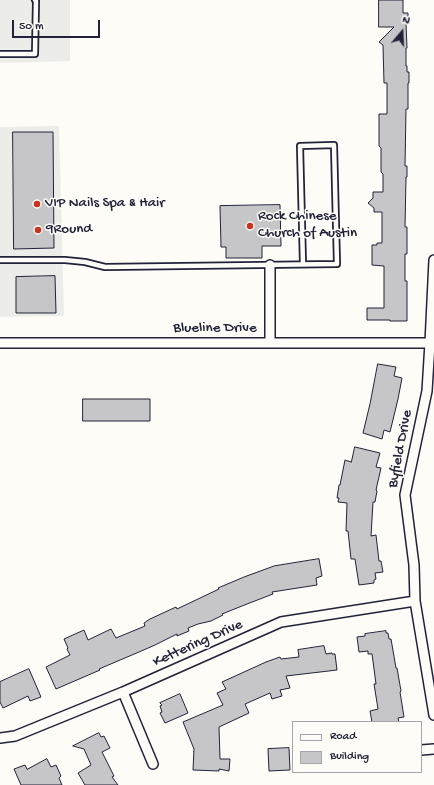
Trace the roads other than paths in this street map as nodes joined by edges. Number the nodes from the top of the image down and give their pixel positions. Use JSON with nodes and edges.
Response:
{"nodes":[{"id":1,"x":35,"y":0,"type":"edge"},
{"id":2,"x":0,"y":54,"type":"edge"},
{"id":3,"x":0,"y":260,"type":"edge"},
{"id":4,"x":434,"y":260,"type":"edge"},
{"id":5,"x":303,"y":264,"type":"junction"},
{"id":6,"x":270,"y":265,"type":"junction"},
{"id":7,"x":0,"y":343,"type":"edge"},
{"id":8,"x":270,"y":343,"type":"junction"},
{"id":9,"x":430,"y":343,"type":"junction"},
{"id":10,"x":415,"y":601,"type":"junction"},
{"id":11,"x":123,"y":692,"type":"junction"},
{"id":12,"x":434,"y":715,"type":"edge"},
{"id":13,"x":0,"y":738,"type":"edge"},
{"id":14,"x":434,"y":749,"type":"edge"},
{"id":15,"x":422,"y":750,"type":"edge"},
{"id":16,"x":153,"y":764,"type":"dead end"}],
"edges":[{"from":1,"to":2,"type":"lane"},
{"from":3,"to":6,"type":"lane"},
{"from":4,"to":9,"type":"street","name":"Byfield Drive"},
{"from":5,"to":5,"type":"lane"},
{"from":5,"to":6,"type":"lane"},
{"from":6,"to":8,"type":"street"},
{"from":7,"to":8,"type":"street","name":"Blueline Drive"},
{"from":8,"to":9,"type":"street","name":"Blueline Drive"},
{"from":9,"to":10,"type":"street","name":"Byfield Drive"},
{"from":10,"to":11,"type":"street","name":"Kettering Drive"},
{"from":10,"to":12,"type":"street","name":"Byfield Drive"},
{"from":11,"to":13,"type":"street","name":"Kettering Drive"},
{"from":11,"to":16,"type":"street"},
{"from":14,"to":15,"type":"street"}]}
